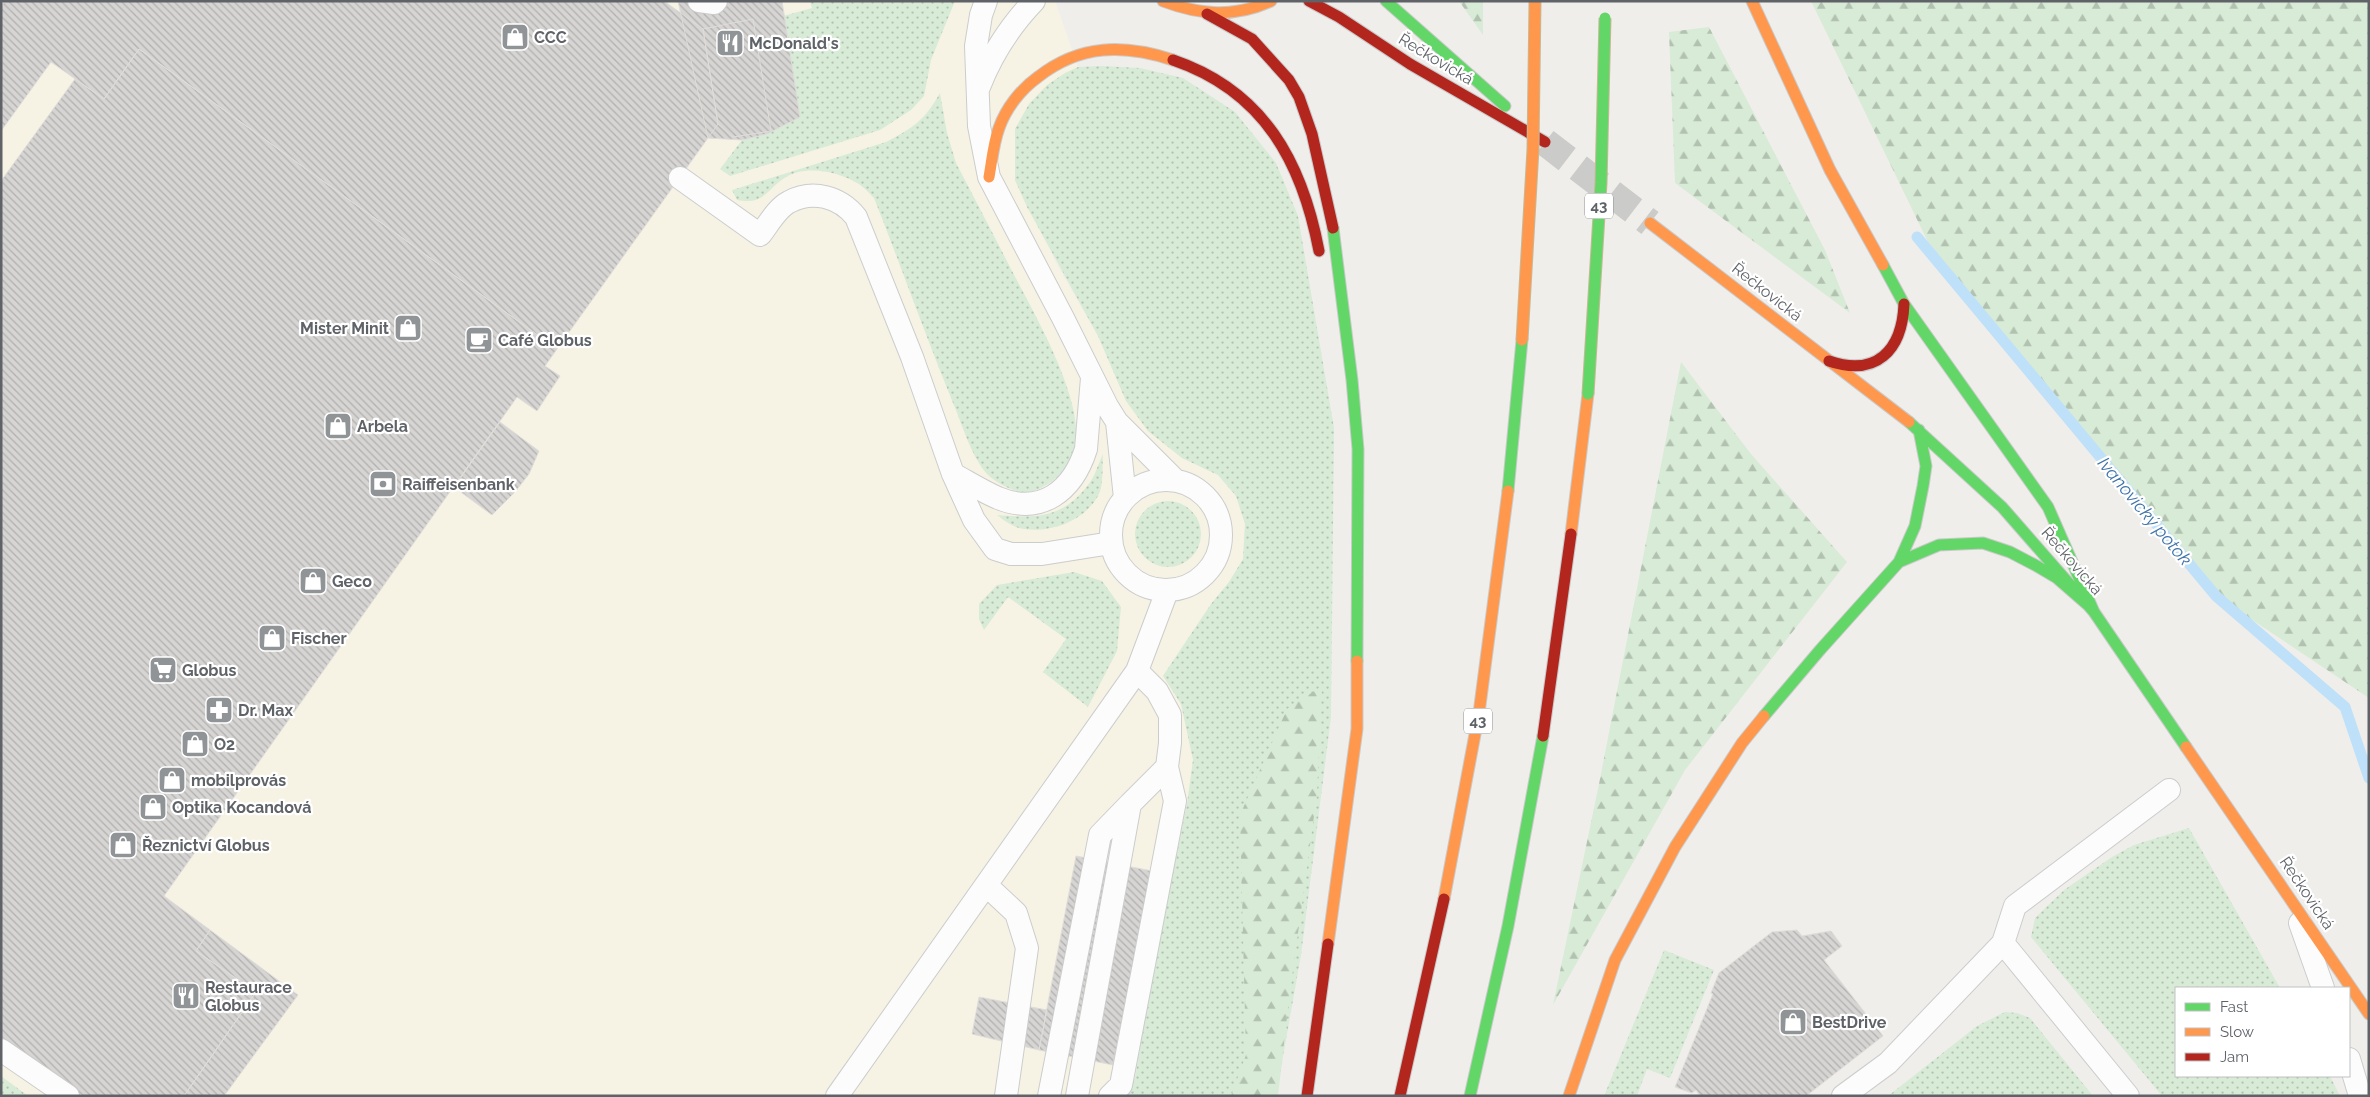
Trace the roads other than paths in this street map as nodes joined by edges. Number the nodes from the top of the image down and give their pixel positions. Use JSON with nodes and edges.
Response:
{"nodes":[{"id":1,"x":700,"y":1,"type":"edge"},
{"id":2,"x":716,"y":1,"type":"edge"},
{"id":3,"x":986,"y":1,"type":"edge"},
{"id":4,"x":1034,"y":1,"type":"edge"},
{"id":5,"x":1164,"y":1,"type":"edge"},
{"id":6,"x":1271,"y":1,"type":"edge"},
{"id":7,"x":1309,"y":1,"type":"edge"},
{"id":8,"x":1386,"y":1,"type":"edge"},
{"id":9,"x":1535,"y":1,"type":"edge"},
{"id":10,"x":1752,"y":1,"type":"edge"},
{"id":11,"x":1207,"y":14,"type":"junction"},
{"id":12,"x":1605,"y":14,"type":"dead end"},
{"id":13,"x":978,"y":90,"type":"junction"},
{"id":14,"x":990,"y":177,"type":"junction"},
{"id":15,"x":680,"y":178,"type":"dead end"},
{"id":16,"x":1650,"y":223,"type":"tunnel mouth"},
{"id":17,"x":1322,"y":267,"type":"dead end"},
{"id":18,"x":1904,"y":304,"type":"junction"},
{"id":19,"x":1335,"y":341,"type":"dead end"},
{"id":20,"x":1829,"y":361,"type":"junction"},
{"id":21,"x":1092,"y":377,"type":"junction"},
{"id":22,"x":1352,"y":380,"type":"junction"},
{"id":23,"x":1117,"y":422,"type":"junction"},
{"id":24,"x":1919,"y":430,"type":"junction"},
{"id":25,"x":953,"y":474,"type":"junction"},
{"id":26,"x":1176,"y":481,"type":"junction"},
{"id":27,"x":1125,"y":498,"type":"junction"},
{"id":28,"x":1111,"y":543,"type":"junction"},
{"id":29,"x":1899,"y":562,"type":"junction"},
{"id":30,"x":1167,"y":590,"type":"junction"},
{"id":31,"x":2094,"y":612,"type":"junction"},
{"id":32,"x":1137,"y":671,"type":"junction"},
{"id":33,"x":1167,"y":767,"type":"junction"},
{"id":34,"x":2169,"y":790,"type":"dead end"},
{"id":35,"x":1130,"y":804,"type":"junction"},
{"id":36,"x":986,"y":885,"type":"junction"},
{"id":37,"x":2290,"y":896,"type":"junction"},
{"id":38,"x":2003,"y":943,"type":"junction"},
{"id":39,"x":2323,"y":987,"type":"edge"},
{"id":40,"x":2369,"y":1014,"type":"edge"},
{"id":41,"x":1,"y":1050,"type":"edge"},
{"id":42,"x":2350,"y":1062,"type":"edge"},
{"id":43,"x":68,"y":1096,"type":"edge"},
{"id":44,"x":837,"y":1096,"type":"edge"},
{"id":45,"x":1006,"y":1096,"type":"edge"},
{"id":46,"x":1049,"y":1096,"type":"edge"},
{"id":47,"x":1077,"y":1096,"type":"edge"},
{"id":48,"x":1110,"y":1096,"type":"edge"},
{"id":49,"x":1307,"y":1096,"type":"edge"},
{"id":50,"x":1400,"y":1096,"type":"edge"},
{"id":51,"x":1470,"y":1096,"type":"edge"},
{"id":52,"x":1569,"y":1096,"type":"edge"},
{"id":53,"x":1843,"y":1096,"type":"edge"},
{"id":54,"x":2128,"y":1096,"type":"edge"},
{"id":55,"x":2360,"y":1096,"type":"edge"}],
"edges":[{"from":1,"to":2,"type":"lane"},
{"from":3,"to":13,"type":"lane"},
{"from":4,"to":13,"type":"lane"},
{"from":5,"to":11,"type":"main road"},
{"from":6,"to":11,"type":"main road"},
{"from":7,"to":8,"type":"main road","name":"Řečkovická"},
{"from":9,"to":50,"type":"main road","number":"43","bridge":true},
{"from":10,"to":18,"type":"main road"},
{"from":11,"to":22,"type":"main road"},
{"from":12,"to":51,"type":"main road","number":"43","bridge":true},
{"from":13,"to":14,"type":"lane"},
{"from":14,"to":17,"type":"main road"},
{"from":14,"to":21,"type":"lane"},
{"from":15,"to":25,"type":"lane"},
{"from":16,"to":20,"type":"main road","name":"Řečkovická"},
{"from":18,"to":20,"type":"main road"},
{"from":18,"to":31,"type":"main road"},
{"from":19,"to":22,"type":"main road"},
{"from":20,"to":24,"type":"main road","name":"Řečkovická"},
{"from":21,"to":23,"type":"lane"},
{"from":21,"to":25,"type":"lane"},
{"from":22,"to":49,"type":"main road"},
{"from":23,"to":26,"type":"lane"},
{"from":23,"to":27,"type":"lane"},
{"from":24,"to":29,"type":"main road"},
{"from":24,"to":31,"type":"main road","name":"Řečkovická"},
{"from":25,"to":28,"type":"lane"},
{"from":26,"to":27,"type":"lane"},
{"from":26,"to":30,"type":"lane"},
{"from":27,"to":28,"type":"lane"},
{"from":28,"to":30,"type":"lane"},
{"from":29,"to":31,"type":"main road"},
{"from":29,"to":52,"type":"main road"},
{"from":30,"to":32,"type":"lane"},
{"from":31,"to":37,"type":"main road","name":"Řečkovická"},
{"from":32,"to":33,"type":"lane"},
{"from":32,"to":36,"type":"lane"},
{"from":33,"to":35,"type":"lane"},
{"from":33,"to":48,"type":"lane"},
{"from":34,"to":38,"type":"lane"},
{"from":35,"to":46,"type":"lane"},
{"from":35,"to":47,"type":"lane"},
{"from":36,"to":44,"type":"lane"},
{"from":36,"to":45,"type":"lane"},
{"from":37,"to":39,"type":"lane"},
{"from":37,"to":40,"type":"main road","name":"Řečkovická"},
{"from":38,"to":53,"type":"lane"},
{"from":38,"to":54,"type":"lane"},
{"from":41,"to":43,"type":"lane"},
{"from":42,"to":55,"type":"lane"}]}
